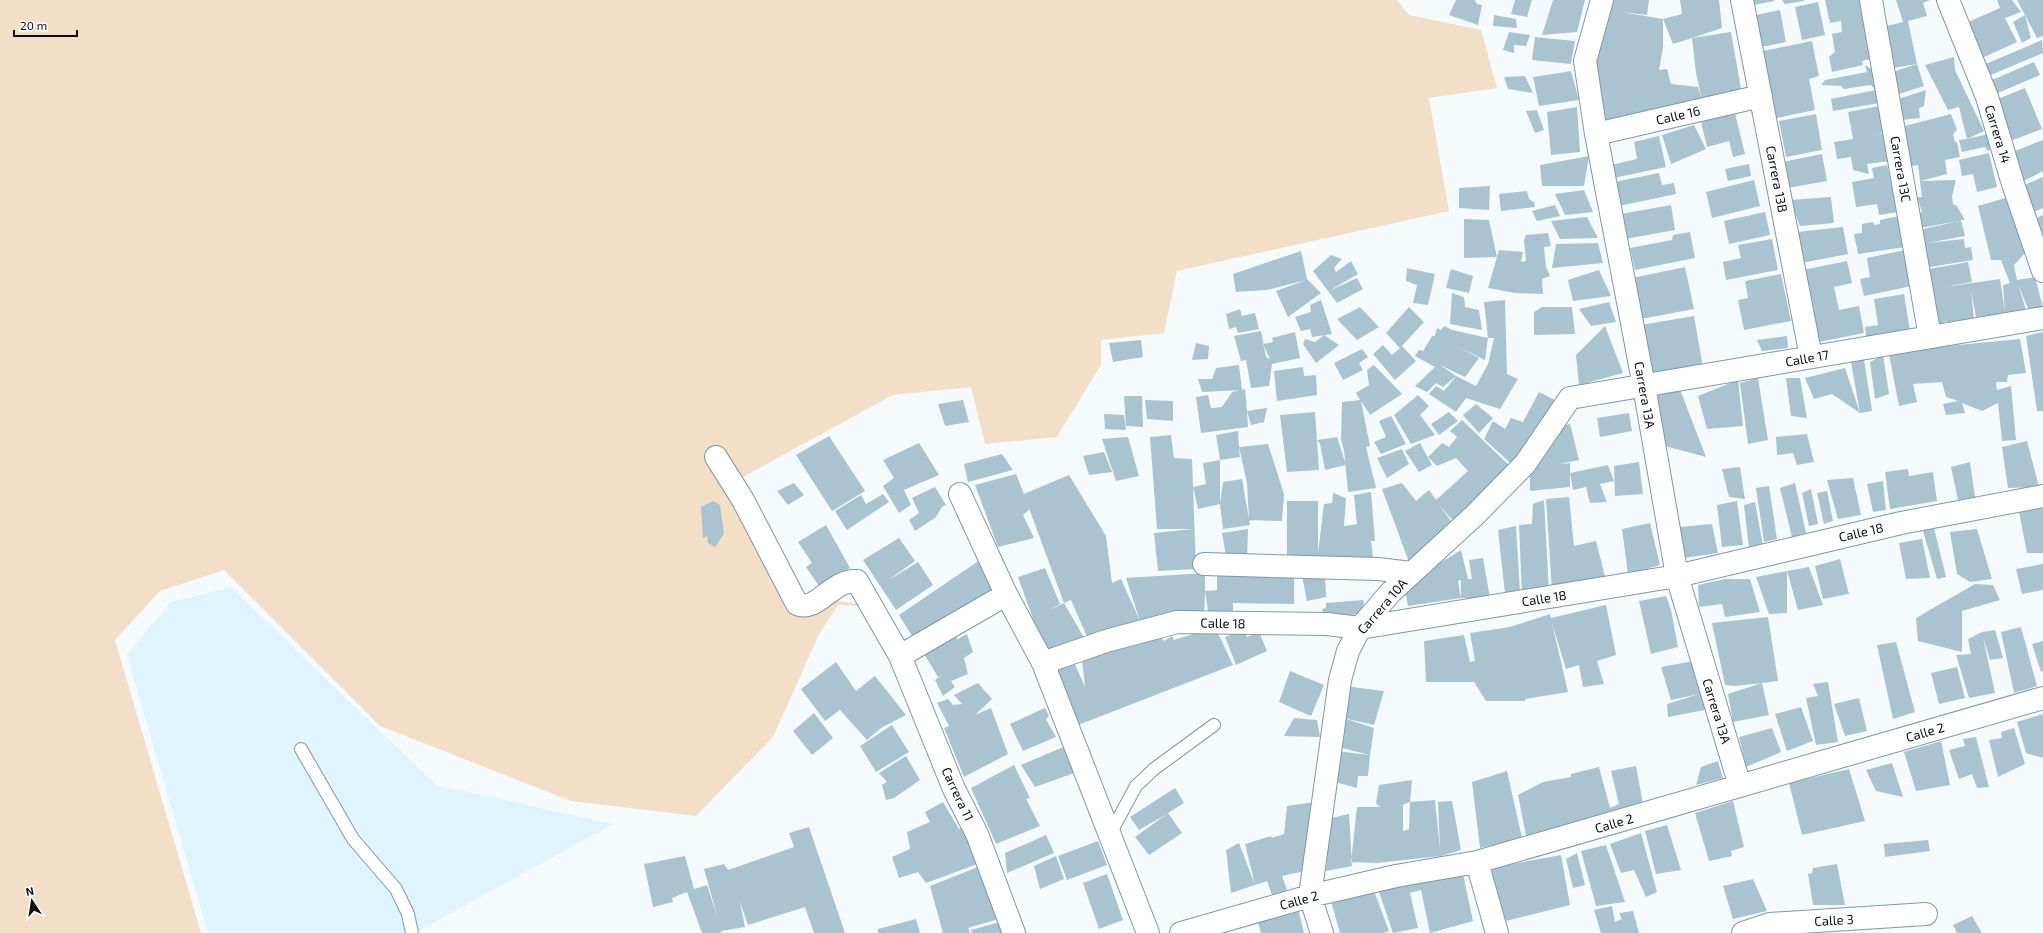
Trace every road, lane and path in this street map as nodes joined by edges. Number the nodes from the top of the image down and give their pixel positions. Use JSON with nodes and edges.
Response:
{"nodes":[{"id":1,"x":1602,"y":0,"type":"edge"},
{"id":2,"x":1742,"y":0,"type":"edge"},
{"id":3,"x":1871,"y":0,"type":"edge"},
{"id":4,"x":1950,"y":1,"type":"edge"},
{"id":5,"x":1761,"y":96,"type":"junction"},
{"id":6,"x":1596,"y":134,"type":"junction"},
{"id":7,"x":2043,"y":270,"type":"edge"},
{"id":8,"x":2043,"y":318,"type":"edge"},
{"id":9,"x":1930,"y":337,"type":"junction"},
{"id":10,"x":1811,"y":357,"type":"junction"},
{"id":11,"x":1644,"y":386,"type":"junction"},
{"id":12,"x":1570,"y":398,"type":"joint"},
{"id":13,"x":716,"y":457,"type":"dead end"},
{"id":14,"x":960,"y":494,"type":"dead end"},
{"id":15,"x":2043,"y":496,"type":"edge"},
{"id":16,"x":1204,"y":564,"type":"dead end"},
{"id":17,"x":1411,"y":573,"type":"junction"},
{"id":18,"x":1677,"y":576,"type":"junction"},
{"id":19,"x":995,"y":601,"type":"dead end"},
{"id":20,"x":1360,"y":628,"type":"junction"},
{"id":21,"x":900,"y":656,"type":"junction"},
{"id":22,"x":1043,"y":663,"type":"junction"},
{"id":23,"x":2043,"y":698,"type":"edge"},
{"id":24,"x":1214,"y":725,"type":"dead end"},
{"id":25,"x":300,"y":749,"type":"dead end"},
{"id":26,"x":1740,"y":786,"type":"junction"},
{"id":27,"x":1110,"y":834,"type":"junction"},
{"id":28,"x":1477,"y":862,"type":"junction"},
{"id":29,"x":1310,"y":896,"type":"junction"},
{"id":30,"x":1926,"y":914,"type":"dead end"},
{"id":31,"x":412,"y":933,"type":"edge"},
{"id":32,"x":1014,"y":933,"type":"edge"},
{"id":33,"x":1148,"y":933,"type":"edge"},
{"id":34,"x":1181,"y":933,"type":"edge"},
{"id":35,"x":1322,"y":933,"type":"edge"},
{"id":36,"x":1497,"y":933,"type":"edge"},
{"id":37,"x":1743,"y":933,"type":"edge"}],
"edges":[{"from":1,"to":6,"type":"street","name":"Carrera 13A"},
{"from":2,"to":5,"type":"street","name":"Carrera 13B"},
{"from":3,"to":9,"type":"street","name":"Carrera 13C"},
{"from":4,"to":7,"type":"street","name":"Carrera 14"},
{"from":5,"to":6,"type":"street","name":"Calle 16"},
{"from":5,"to":10,"type":"street","name":"Carrera 13B"},
{"from":6,"to":11,"type":"street","name":"Carrera 13A"},
{"from":8,"to":9,"type":"street","name":"Calle 17"},
{"from":9,"to":10,"type":"street","name":"Calle 17"},
{"from":10,"to":11,"type":"street","name":"Calle 17"},
{"from":11,"to":12,"type":"street","name":"Calle 17"},
{"from":11,"to":18,"type":"street","name":"Carrera 13A"},
{"from":12,"to":17,"type":"street","name":"Carrera 10A"},
{"from":13,"to":21,"type":"street","name":"Carrera 11"},
{"from":14,"to":22,"type":"street"},
{"from":15,"to":18,"type":"street","name":"Calle 18"},
{"from":16,"to":17,"type":"street"},
{"from":17,"to":20,"type":"street","name":"Carrera 10A"},
{"from":18,"to":20,"type":"street","name":"Calle 18"},
{"from":18,"to":26,"type":"street","name":"Carrera 13A"},
{"from":19,"to":21,"type":"street"},
{"from":20,"to":22,"type":"street","name":"Calle 18"},
{"from":20,"to":29,"type":"street","name":"Carrera 10A"},
{"from":21,"to":32,"type":"street","name":"Carrera 11"},
{"from":22,"to":27,"type":"street"},
{"from":23,"to":26,"type":"street","name":"Calle 2"},
{"from":24,"to":27,"type":"lane"},
{"from":25,"to":31,"type":"lane"},
{"from":26,"to":28,"type":"street","name":"Calle 2"},
{"from":27,"to":33,"type":"street"},
{"from":28,"to":29,"type":"street","name":"Calle 2"},
{"from":28,"to":36,"type":"street"},
{"from":29,"to":34,"type":"street","name":"Calle 2"},
{"from":29,"to":35,"type":"street"},
{"from":30,"to":37,"type":"street","name":"Calle 3"}]}
